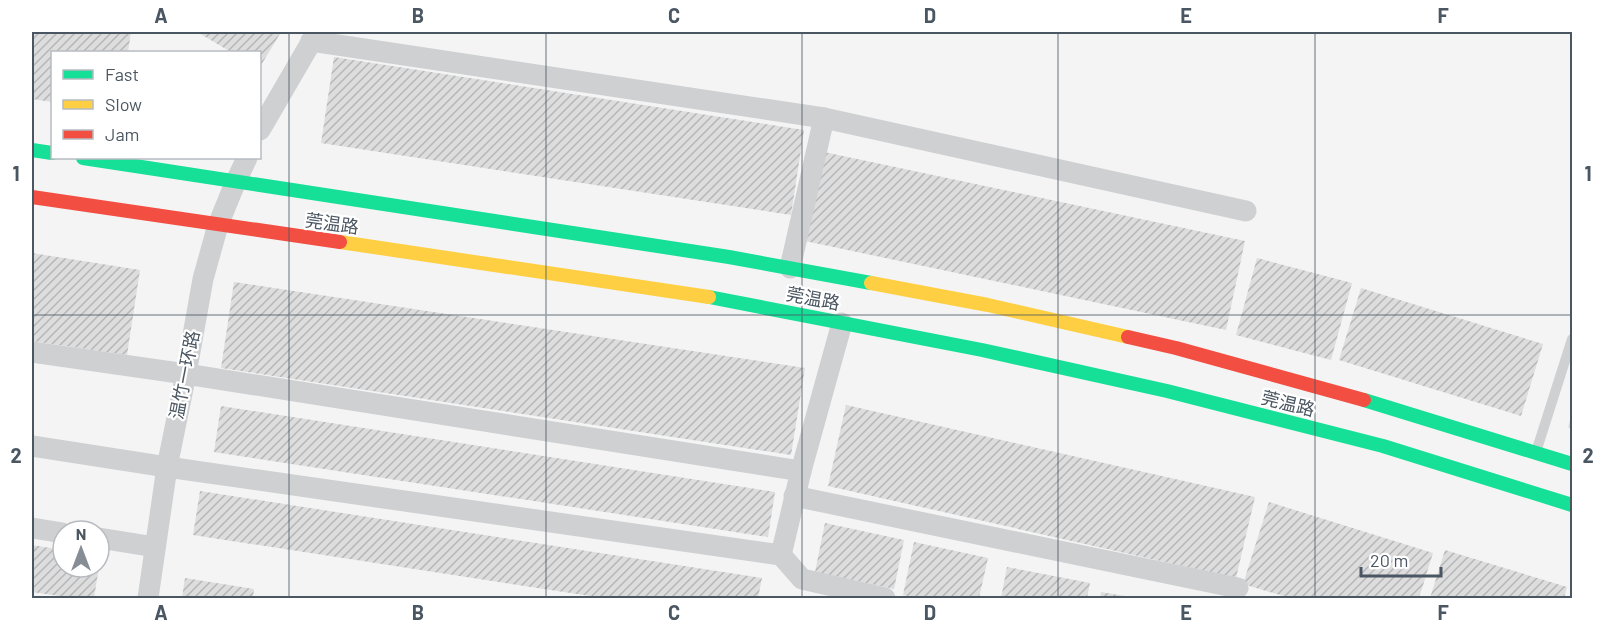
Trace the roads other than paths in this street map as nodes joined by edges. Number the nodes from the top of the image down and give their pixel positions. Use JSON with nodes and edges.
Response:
{"nodes":[{"id":1,"x":314,"y":36,"type":"edge"},
{"id":2,"x":824,"y":118,"type":"junction"},
{"id":3,"x":261,"y":127,"type":"edge"},
{"id":4,"x":32,"y":150,"type":"edge"},
{"id":5,"x":51,"y":153,"type":"edge"},
{"id":6,"x":90,"y":159,"type":"edge"},
{"id":7,"x":247,"y":159,"type":"edge"},
{"id":8,"x":236,"y":181,"type":"junction"},
{"id":9,"x":32,"y":197,"type":"edge"},
{"id":10,"x":1246,"y":211,"type":"dead end"},
{"id":11,"x":218,"y":225,"type":"junction"},
{"id":12,"x":790,"y":268,"type":"junction"},
{"id":13,"x":842,"y":323,"type":"junction"},
{"id":14,"x":1572,"y":339,"type":"edge"},
{"id":15,"x":32,"y":352,"type":"edge"},
{"id":16,"x":186,"y":374,"type":"junction"},
{"id":17,"x":32,"y":446,"type":"edge"},
{"id":18,"x":1536,"y":452,"type":"junction"},
{"id":19,"x":1572,"y":464,"type":"edge"},
{"id":20,"x":167,"y":467,"type":"junction"},
{"id":21,"x":801,"y":471,"type":"junction"},
{"id":22,"x":795,"y":496,"type":"junction"},
{"id":23,"x":1572,"y":505,"type":"edge"},
{"id":24,"x":32,"y":528,"type":"edge"},
{"id":25,"x":51,"y":531,"type":"edge"},
{"id":26,"x":111,"y":540,"type":"edge"},
{"id":27,"x":155,"y":547,"type":"junction"},
{"id":28,"x":781,"y":555,"type":"junction"},
{"id":29,"x":1238,"y":588,"type":"dead end"},
{"id":30,"x":148,"y":598,"type":"edge"},
{"id":31,"x":885,"y":598,"type":"edge"}],
"edges":[{"from":1,"to":2,"type":"street"},
{"from":1,"to":3,"type":"street"},
{"from":2,"to":10,"type":"street"},
{"from":2,"to":12,"type":"street"},
{"from":4,"to":5,"type":"main road"},
{"from":6,"to":8,"type":"main road","name":"莞温路"},
{"from":7,"to":8,"type":"street","name":"温竹一环路"},
{"from":8,"to":11,"type":"street","name":"温竹一环路"},
{"from":8,"to":12,"type":"main road","name":"莞温路"},
{"from":9,"to":11,"type":"main road","name":"莞温路"},
{"from":11,"to":13,"type":"main road","name":"莞温路"},
{"from":11,"to":16,"type":"street","name":"温竹一环路"},
{"from":12,"to":18,"type":"main road","name":"莞温路"},
{"from":13,"to":21,"type":"street"},
{"from":13,"to":23,"type":"main road","name":"莞温路"},
{"from":14,"to":18,"type":"lane"},
{"from":15,"to":16,"type":"street"},
{"from":16,"to":20,"type":"street","name":"温竹一环路"},
{"from":16,"to":21,"type":"street"},
{"from":17,"to":20,"type":"street"},
{"from":18,"to":19,"type":"main road","name":"莞温路"},
{"from":20,"to":27,"type":"street","name":"温竹一环路"},
{"from":20,"to":28,"type":"street"},
{"from":21,"to":22,"type":"street"},
{"from":22,"to":28,"type":"street"},
{"from":22,"to":29,"type":"street"},
{"from":24,"to":25,"type":"street"},
{"from":26,"to":27,"type":"street"},
{"from":27,"to":30,"type":"street","name":"温竹一环路"},
{"from":28,"to":31,"type":"street"}]}
